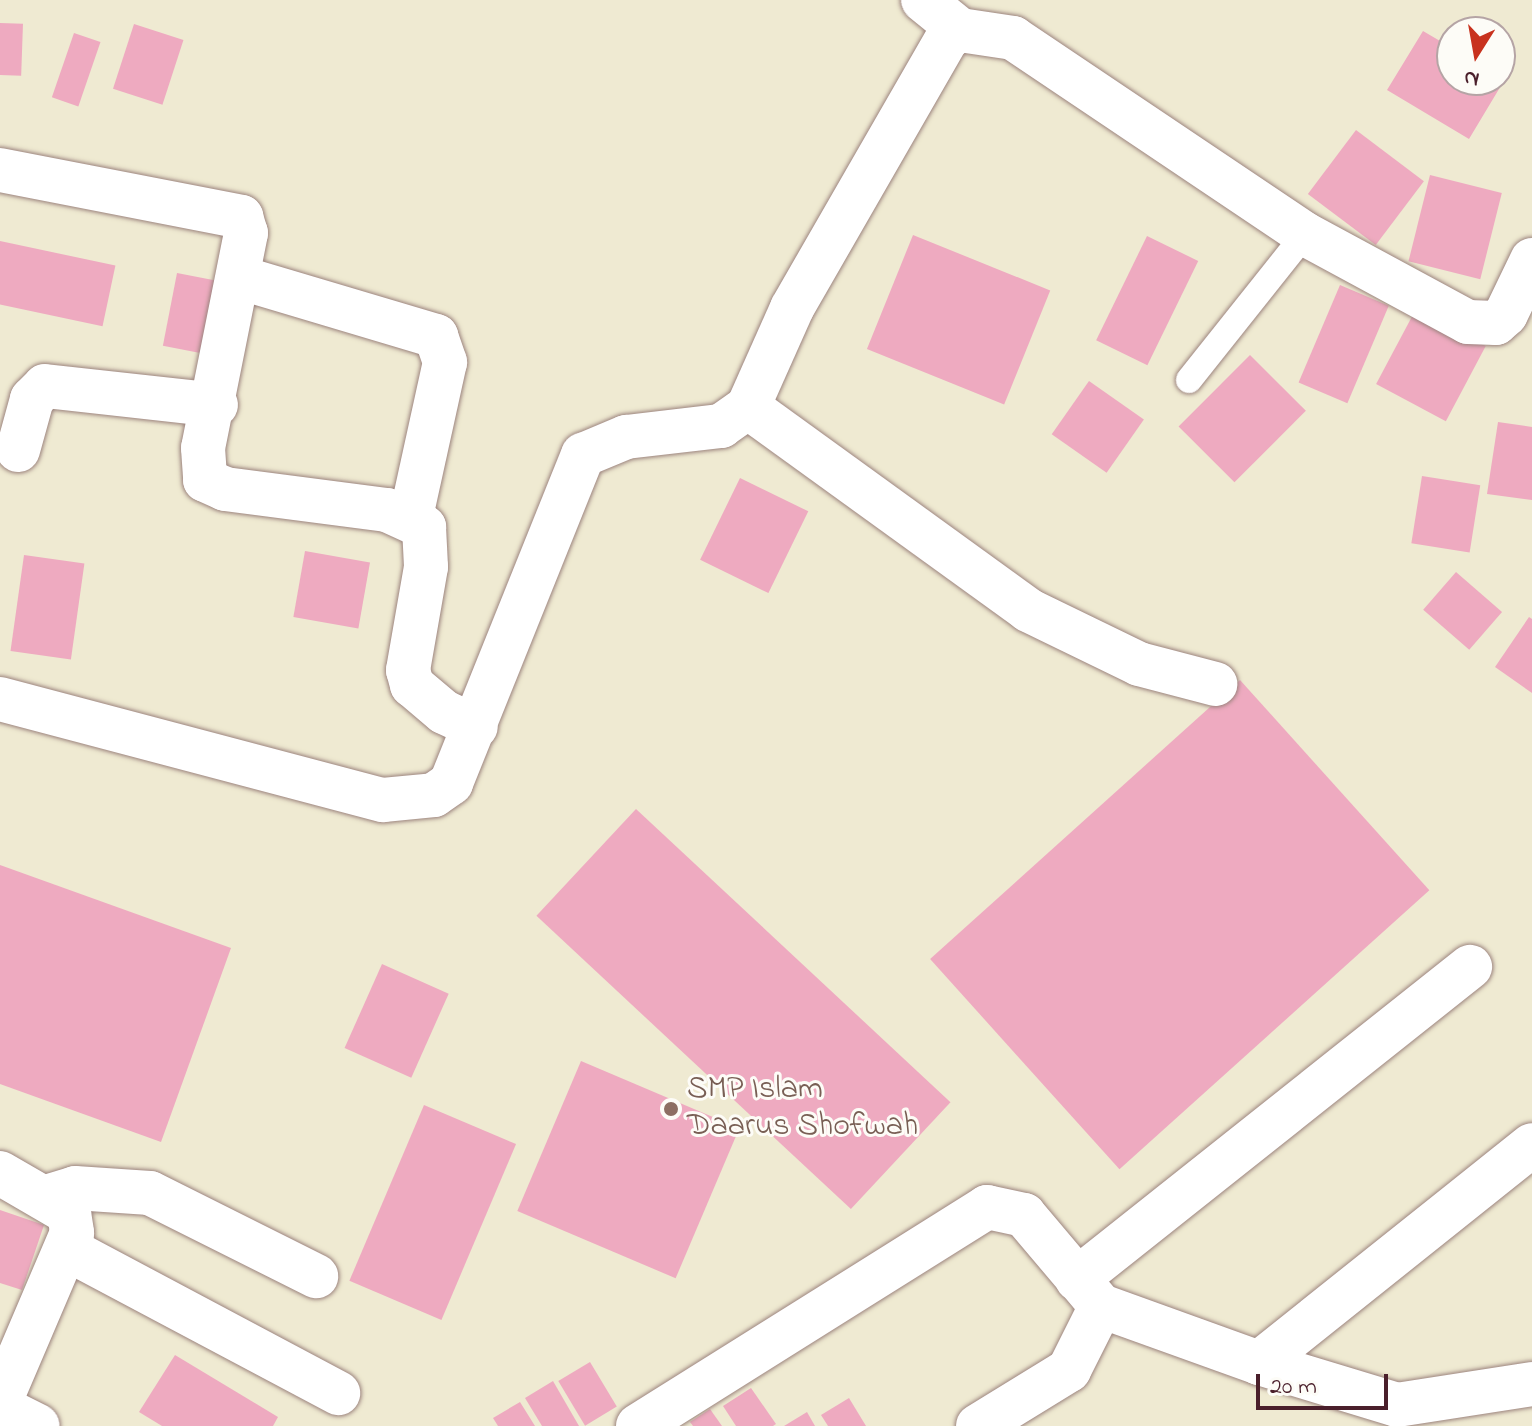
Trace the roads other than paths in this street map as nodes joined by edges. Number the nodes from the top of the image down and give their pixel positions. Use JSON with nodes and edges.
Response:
{"nodes":[{"id":1,"x":923,"y":0,"type":"edge"},
{"id":2,"x":960,"y":30,"type":"junction"},
{"id":3,"x":0,"y":170,"type":"edge"},
{"id":4,"x":1305,"y":234,"type":"junction"},
{"id":5,"x":1532,"y":260,"type":"edge"},
{"id":6,"x":238,"y":277,"type":"junction"},
{"id":7,"x":1189,"y":380,"type":"dead end"},
{"id":8,"x":216,"y":405,"type":"junction"},
{"id":9,"x":748,"y":407,"type":"junction"},
{"id":10,"x":18,"y":450,"type":"dead end"},
{"id":11,"x":411,"y":516,"type":"junction"},
{"id":12,"x":1215,"y":684,"type":"dead end"},
{"id":13,"x":0,"y":699,"type":"edge"},
{"id":14,"x":476,"y":727,"type":"junction"},
{"id":15,"x":1470,"y":967,"type":"dead end"},
{"id":16,"x":1532,"y":1145,"type":"edge"},
{"id":17,"x":0,"y":1173,"type":"edge"},
{"id":18,"x":46,"y":1197,"type":"junction"},
{"id":19,"x":69,"y":1250,"type":"junction"},
{"id":20,"x":316,"y":1276,"type":"dead end"},
{"id":21,"x":1089,"y":1292,"type":"junction"},
{"id":22,"x":1259,"y":1363,"type":"junction"},
{"id":23,"x":1532,"y":1384,"type":"edge"},
{"id":24,"x":338,"y":1393,"type":"dead end"},
{"id":25,"x":0,"y":1404,"type":"edge"},
{"id":26,"x":38,"y":1426,"type":"edge"},
{"id":27,"x":638,"y":1426,"type":"edge"},
{"id":28,"x":978,"y":1426,"type":"edge"}],
"edges":[{"from":1,"to":2,"type":"street"},
{"from":2,"to":4,"type":"street"},
{"from":2,"to":9,"type":"street"},
{"from":3,"to":6,"type":"street"},
{"from":4,"to":5,"type":"street"},
{"from":4,"to":7,"type":"lane"},
{"from":6,"to":8,"type":"street"},
{"from":6,"to":11,"type":"street"},
{"from":8,"to":10,"type":"street"},
{"from":8,"to":11,"type":"street"},
{"from":9,"to":12,"type":"street"},
{"from":9,"to":14,"type":"street"},
{"from":11,"to":14,"type":"street"},
{"from":13,"to":14,"type":"street"},
{"from":15,"to":21,"type":"street"},
{"from":16,"to":22,"type":"street"},
{"from":17,"to":18,"type":"street"},
{"from":18,"to":19,"type":"street"},
{"from":18,"to":20,"type":"street"},
{"from":19,"to":24,"type":"street"},
{"from":19,"to":25,"type":"street"},
{"from":21,"to":22,"type":"street"},
{"from":21,"to":27,"type":"street"},
{"from":21,"to":28,"type":"street"},
{"from":22,"to":23,"type":"street"},
{"from":25,"to":26,"type":"street"}]}
